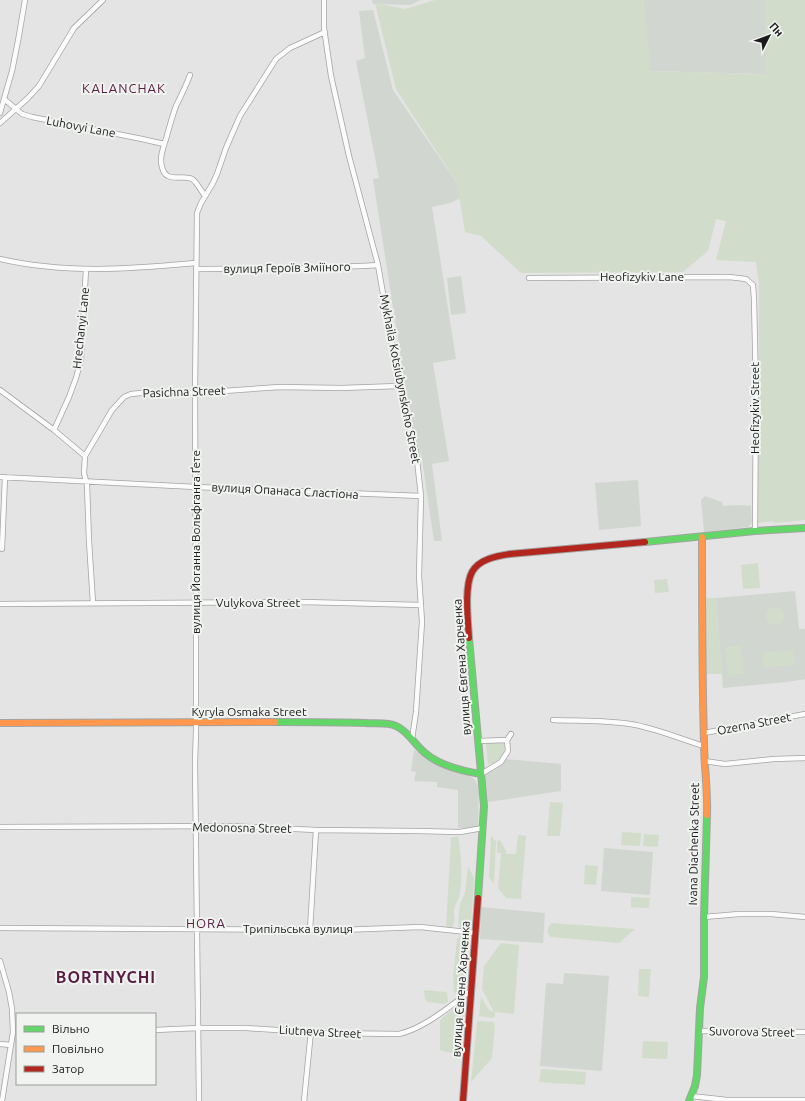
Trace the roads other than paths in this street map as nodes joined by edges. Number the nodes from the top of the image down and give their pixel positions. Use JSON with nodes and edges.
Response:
{"nodes":[{"id":1,"x":25,"y":0,"type":"edge"},
{"id":2,"x":103,"y":0,"type":"edge"},
{"id":3,"x":324,"y":0,"type":"edge"},
{"id":4,"x":325,"y":32,"type":"junction"},
{"id":5,"x":190,"y":75,"type":"dead end"},
{"id":6,"x":4,"y":99,"type":"junction"},
{"id":7,"x":16,"y":109,"type":"junction"},
{"id":8,"x":0,"y":113,"type":"edge"},
{"id":9,"x":0,"y":123,"type":"edge"},
{"id":10,"x":164,"y":144,"type":"junction"},
{"id":11,"x":205,"y":196,"type":"junction"},
{"id":12,"x":0,"y":259,"type":"edge"},
{"id":13,"x":196,"y":263,"type":"junction"},
{"id":14,"x":378,"y":265,"type":"junction"},
{"id":15,"x":86,"y":269,"type":"junction"},
{"id":16,"x":196,"y":269,"type":"junction"},
{"id":17,"x":529,"y":278,"type":"dead end"},
{"id":18,"x":753,"y":285,"type":"joint"},
{"id":19,"x":399,"y":386,"type":"junction"},
{"id":20,"x":0,"y":390,"type":"edge"},
{"id":21,"x":195,"y":393,"type":"junction"},
{"id":22,"x":54,"y":430,"type":"junction"},
{"id":23,"x":85,"y":456,"type":"junction"},
{"id":24,"x":3,"y":477,"type":"edge"},
{"id":25,"x":85,"y":480,"type":"junction"},
{"id":26,"x":196,"y":487,"type":"junction"},
{"id":27,"x":421,"y":496,"type":"junction"},
{"id":28,"x":805,"y":528,"type":"edge"},
{"id":29,"x":755,"y":531,"type":"junction"},
{"id":30,"x":702,"y":537,"type":"junction"},
{"id":31,"x":2,"y":549,"type":"dead end"},
{"id":32,"x":93,"y":603,"type":"junction"},
{"id":33,"x":196,"y":603,"type":"junction"},
{"id":34,"x":0,"y":604,"type":"edge"},
{"id":35,"x":421,"y":605,"type":"junction"},
{"id":36,"x":805,"y":714,"type":"edge"},
{"id":37,"x":554,"y":720,"type":"dead end"},
{"id":38,"x":196,"y":722,"type":"junction"},
{"id":39,"x":0,"y":723,"type":"edge"},
{"id":40,"x":704,"y":733,"type":"junction"},
{"id":41,"x":511,"y":734,"type":"dead end"},
{"id":42,"x":412,"y":739,"type":"junction"},
{"id":43,"x":507,"y":740,"type":"junction"},
{"id":44,"x":478,"y":741,"type":"junction"},
{"id":45,"x":704,"y":746,"type":"junction"},
{"id":46,"x":805,"y":758,"type":"edge"},
{"id":47,"x":704,"y":761,"type":"junction"},
{"id":48,"x":481,"y":774,"type":"junction"},
{"id":49,"x":196,"y":826,"type":"junction"},
{"id":50,"x":0,"y":827,"type":"edge"},
{"id":51,"x":483,"y":828,"type":"junction"},
{"id":52,"x":316,"y":830,"type":"junction"},
{"id":53,"x":704,"y":917,"type":"junction"},
{"id":54,"x":805,"y":918,"type":"edge"},
{"id":55,"x":0,"y":928,"type":"edge"},
{"id":56,"x":197,"y":929,"type":"junction"},
{"id":57,"x":310,"y":930,"type":"junction"},
{"id":58,"x":476,"y":933,"type":"junction"},
{"id":59,"x":0,"y":961,"type":"edge"},
{"id":60,"x":472,"y":990,"type":"junction"},
{"id":61,"x":198,"y":1028,"type":"junction"},
{"id":62,"x":156,"y":1030,"type":"edge"},
{"id":63,"x":699,"y":1031,"type":"junction"},
{"id":64,"x":15,"y":1032,"type":"edge"},
{"id":65,"x":311,"y":1032,"type":"junction"},
{"id":66,"x":805,"y":1032,"type":"edge"},
{"id":67,"x":0,"y":1044,"type":"edge"},
{"id":68,"x":11,"y":1045,"type":"junction"},
{"id":69,"x":690,"y":1098,"type":"edge"},
{"id":70,"x":805,"y":1100,"type":"edge"},
{"id":71,"x":2,"y":1101,"type":"edge"},
{"id":72,"x":199,"y":1101,"type":"edge"},
{"id":73,"x":304,"y":1101,"type":"edge"},
{"id":74,"x":463,"y":1101,"type":"edge"}],
"edges":[{"from":1,"to":6,"type":"street"},
{"from":2,"to":7,"type":"street"},
{"from":3,"to":4,"type":"street","name":"Mykhaila Kotsiubynskoho Street"},
{"from":4,"to":11,"type":"street","name":"вулиця Йоганна Вольфганга Ґете"},
{"from":4,"to":14,"type":"street","name":"Mykhaila Kotsiubynskoho Street"},
{"from":5,"to":10,"type":"street"},
{"from":6,"to":7,"type":"street","name":"Luhovyi Lane"},
{"from":6,"to":8,"type":"street"},
{"from":7,"to":9,"type":"street"},
{"from":7,"to":10,"type":"street","name":"Luhovyi Lane"},
{"from":10,"to":11,"type":"street"},
{"from":11,"to":13,"type":"street","name":"вулиця Йоганна Вольфганга Ґете"},
{"from":12,"to":15,"type":"street"},
{"from":13,"to":15,"type":"street"},
{"from":13,"to":16,"type":"street","name":"вулиця Йоганна Вольфганга Ґете"},
{"from":14,"to":16,"type":"street","name":"вулиця Героїв Зміїного"},
{"from":14,"to":19,"type":"street","name":"Mykhaila Kotsiubynskoho Street"},
{"from":15,"to":22,"type":"street","name":"Hrechanyi Lane"},
{"from":16,"to":21,"type":"street","name":"вулиця Йоганна Вольфганга Ґете"},
{"from":17,"to":18,"type":"street","name":"Heofizykiv Lane"},
{"from":18,"to":29,"type":"street","name":"Heofizykiv Street"},
{"from":19,"to":21,"type":"street","name":"Pasichna Street"},
{"from":19,"to":27,"type":"street","name":"Mykhaila Kotsiubynskoho Street"},
{"from":20,"to":22,"type":"street"},
{"from":21,"to":23,"type":"street","name":"Pasichna Street"},
{"from":21,"to":26,"type":"street","name":"вулиця Йоганна Вольфганга Ґете"},
{"from":22,"to":23,"type":"street"},
{"from":23,"to":25,"type":"street"},
{"from":24,"to":25,"type":"street","name":"вулиця Опанаса Сластіона"},
{"from":24,"to":31,"type":"street","name":"вулиця Опанаса Сластіона"},
{"from":25,"to":26,"type":"street","name":"вулиця Опанаса Сластіона"},
{"from":25,"to":32,"type":"street"},
{"from":26,"to":27,"type":"street","name":"вулиця Опанаса Сластіона"},
{"from":26,"to":33,"type":"street","name":"вулиця Йоганна Вольфганга Ґете"},
{"from":27,"to":35,"type":"street","name":"Mykhaila Kotsiubynskoho Street"},
{"from":28,"to":29,"type":"street","name":"вулиця Євгена Харченка"},
{"from":29,"to":30,"type":"street","name":"вулиця Євгена Харченка"},
{"from":30,"to":40,"type":"street","name":"Ivana Diachenka Street"},
{"from":30,"to":44,"type":"street","name":"вулиця Євгена Харченка"},
{"from":32,"to":33,"type":"street","name":"Vulykova Street"},
{"from":32,"to":34,"type":"street","name":"Vulykova Street"},
{"from":33,"to":35,"type":"street","name":"Vulykova Street"},
{"from":33,"to":38,"type":"street","name":"вулиця Йоганна Вольфганга Ґете"},
{"from":35,"to":42,"type":"street","name":"Mykhaila Kotsiubynskoho Street"},
{"from":36,"to":40,"type":"street","name":"Ozerna Street"},
{"from":37,"to":45,"type":"street"},
{"from":38,"to":39,"type":"street","name":"Kyryla Osmaka Street"},
{"from":38,"to":42,"type":"street","name":"Kyryla Osmaka Street"},
{"from":38,"to":49,"type":"street","name":"вулиця Йоганна Вольфганга Ґете"},
{"from":40,"to":45,"type":"street","name":"Ivana Diachenka Street"},
{"from":41,"to":43,"type":"street"},
{"from":42,"to":48,"type":"street","name":"Kyryla Osmaka Street"},
{"from":43,"to":44,"type":"street"},
{"from":43,"to":48,"type":"street"},
{"from":44,"to":48,"type":"street","name":"вулиця Євгена Харченка"},
{"from":45,"to":47,"type":"street","name":"Ivana Diachenka Street"},
{"from":46,"to":47,"type":"street"},
{"from":47,"to":53,"type":"street","name":"Ivana Diachenka Street"},
{"from":48,"to":51,"type":"street","name":"вулиця Євгена Харченка"},
{"from":49,"to":50,"type":"street","name":"Medonosna Street"},
{"from":49,"to":52,"type":"street","name":"Medonosna Street"},
{"from":49,"to":56,"type":"street","name":"вулиця Йоганна Вольфганга Ґете"},
{"from":51,"to":52,"type":"street","name":"Medonosna Street"},
{"from":51,"to":58,"type":"street","name":"вулиця Євгена Харченка"},
{"from":52,"to":57,"type":"street"},
{"from":53,"to":54,"type":"street"},
{"from":53,"to":63,"type":"street","name":"Ivana Diachenka Street"},
{"from":55,"to":56,"type":"street","name":"Трипільська вулиця"},
{"from":56,"to":57,"type":"street","name":"Трипільська вулиця"},
{"from":56,"to":61,"type":"street","name":"вулиця Йоганна Вольфганга Ґете"},
{"from":57,"to":58,"type":"street","name":"Трипільська вулиця"},
{"from":58,"to":60,"type":"street","name":"вулиця Євгена Харченка"},
{"from":59,"to":64,"type":"street"},
{"from":60,"to":65,"type":"street","name":"Liutneva Street"},
{"from":60,"to":74,"type":"street","name":"вулиця Євгена Харченка"},
{"from":61,"to":62,"type":"street","name":"Liutneva Street"},
{"from":61,"to":65,"type":"street","name":"Liutneva Street"},
{"from":61,"to":72,"type":"street","name":"вулиця Йоганна Вольфганга Ґете"},
{"from":63,"to":66,"type":"street","name":"Suvorova Street"},
{"from":63,"to":69,"type":"street","name":"Ivana Diachenka Street"},
{"from":64,"to":68,"type":"street"},
{"from":65,"to":73,"type":"street"},
{"from":67,"to":68,"type":"street"},
{"from":68,"to":71,"type":"street"},
{"from":69,"to":70,"type":"street"}]}
